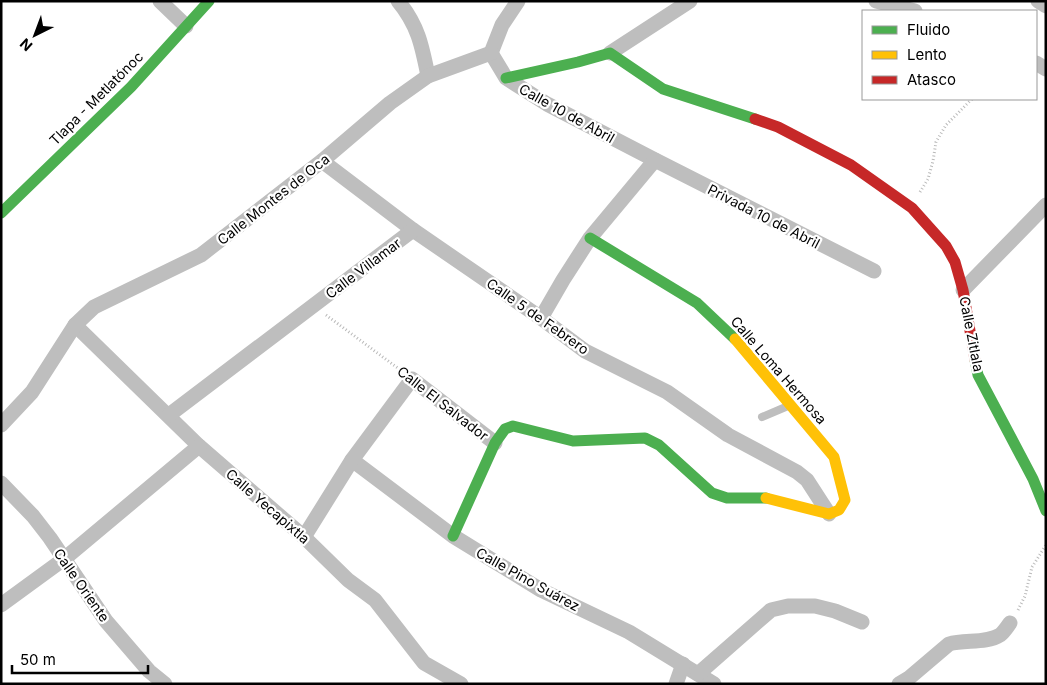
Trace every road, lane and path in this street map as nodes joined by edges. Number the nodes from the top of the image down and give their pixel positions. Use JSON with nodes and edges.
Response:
{"nodes":[{"id":1,"x":160,"y":1,"type":"edge"},
{"id":2,"x":209,"y":1,"type":"edge"},
{"id":3,"x":398,"y":1,"type":"edge"},
{"id":4,"x":518,"y":1,"type":"edge"},
{"id":5,"x":690,"y":1,"type":"edge"},
{"id":6,"x":876,"y":1,"type":"edge"},
{"id":7,"x":1038,"y":1,"type":"edge"},
{"id":8,"x":1046,"y":6,"type":"edge"},
{"id":9,"x":911,"y":10,"type":"edge"},
{"id":10,"x":186,"y":26,"type":"junction"},
{"id":11,"x":491,"y":53,"type":"junction"},
{"id":12,"x":610,"y":53,"type":"junction"},
{"id":13,"x":428,"y":76,"type":"junction"},
{"id":14,"x":506,"y":78,"type":"junction"},
{"id":15,"x":971,"y":100,"type":"edge"},
{"id":16,"x":655,"y":160,"type":"junction"},
{"id":17,"x":322,"y":161,"type":"junction"},
{"id":18,"x":1046,"y":205,"type":"edge"},
{"id":19,"x":912,"y":208,"type":"junction"},
{"id":20,"x":1,"y":213,"type":"edge"},
{"id":21,"x":413,"y":230,"type":"junction"},
{"id":22,"x":590,"y":238,"type":"junction"},
{"id":23,"x":874,"y":271,"type":"dead end"},
{"id":24,"x":963,"y":290,"type":"junction"},
{"id":25,"x":314,"y":306,"type":"junction"},
{"id":26,"x":541,"y":318,"type":"junction"},
{"id":27,"x":75,"y":325,"type":"junction"},
{"id":28,"x":412,"y":379,"type":"junction"},
{"id":29,"x":792,"y":404,"type":"junction"},
{"id":30,"x":169,"y":416,"type":"junction"},
{"id":31,"x":762,"y":417,"type":"dead end"},
{"id":32,"x":1,"y":425,"type":"edge"},
{"id":33,"x":495,"y":443,"type":"junction"},
{"id":34,"x":199,"y":446,"type":"junction"},
{"id":35,"x":352,"y":460,"type":"junction"},
{"id":36,"x":1040,"y":481,"type":"edge"},
{"id":37,"x":1,"y":484,"type":"edge"},
{"id":38,"x":1046,"y":511,"type":"edge"},
{"id":39,"x":829,"y":514,"type":"junction"},
{"id":40,"x":453,"y":536,"type":"junction"},
{"id":41,"x":304,"y":537,"type":"junction"},
{"id":42,"x":1046,"y":544,"type":"edge"},
{"id":43,"x":64,"y":559,"type":"junction"},
{"id":44,"x":1,"y":605,"type":"edge"},
{"id":45,"x":862,"y":622,"type":"dead end"},
{"id":46,"x":1010,"y":623,"type":"joint"},
{"id":47,"x":683,"y":664,"type":"junction"},
{"id":48,"x":698,"y":674,"type":"junction"},
{"id":49,"x":904,"y":681,"type":"edge"},
{"id":50,"x":165,"y":684,"type":"edge"},
{"id":51,"x":461,"y":684,"type":"edge"},
{"id":52,"x":676,"y":684,"type":"edge"},
{"id":53,"x":714,"y":684,"type":"edge"},
{"id":54,"x":925,"y":684,"type":"edge"}],
"edges":[{"from":1,"to":10,"type":"street"},
{"from":2,"to":10,"type":"street","name":"Tlapa - Metlatónoc"},
{"from":3,"to":13,"type":"street"},
{"from":4,"to":11,"type":"street"},
{"from":5,"to":12,"type":"street"},
{"from":6,"to":9,"type":"street"},
{"from":7,"to":8,"type":"street"},
{"from":10,"to":20,"type":"street","name":"Tlapa - Metlatónoc"},
{"from":11,"to":13,"type":"street","name":"Calle Montes de Oca"},
{"from":11,"to":14,"type":"street","name":"Calle 10 de Abril"},
{"from":12,"to":14,"type":"street"},
{"from":12,"to":19,"type":"street"},
{"from":13,"to":17,"type":"street","name":"Calle Montes de Oca"},
{"from":14,"to":16,"type":"street","name":"Calle 10 de Abril"},
{"from":15,"to":19,"type":"path"},
{"from":16,"to":22,"type":"street"},
{"from":16,"to":23,"type":"street","name":"Privada 10 de Abril"},
{"from":17,"to":21,"type":"street","name":"Calle 5 de Febrero"},
{"from":17,"to":27,"type":"street","name":"Calle Montes de Oca"},
{"from":18,"to":24,"type":"street","name":"Calle Zitlala"},
{"from":19,"to":24,"type":"street"},
{"from":21,"to":25,"type":"street","name":"Calle Villamar"},
{"from":21,"to":26,"type":"street","name":"Calle 5 de Febrero"},
{"from":22,"to":26,"type":"street"},
{"from":22,"to":29,"type":"street","name":"Calle Loma Hermosa"},
{"from":24,"to":36,"type":"street","name":"Calle Zitlala"},
{"from":25,"to":28,"type":"path","name":"Calle El Salvador"},
{"from":25,"to":30,"type":"street","name":"Calle Villamar"},
{"from":26,"to":39,"type":"street","name":"Calle 5 de Febrero"},
{"from":27,"to":30,"type":"street","name":"Calle Yecapixtla"},
{"from":27,"to":32,"type":"street","name":"Calle Montes de Oca"},
{"from":28,"to":33,"type":"street","name":"Calle El Salvador"},
{"from":28,"to":35,"type":"street"},
{"from":29,"to":31,"type":"lane"},
{"from":29,"to":39,"type":"street","name":"Calle Loma Hermosa"},
{"from":30,"to":34,"type":"street","name":"Calle Yecapixtla"},
{"from":33,"to":39,"type":"street","name":"Calle El Salvador"},
{"from":33,"to":40,"type":"street"},
{"from":34,"to":41,"type":"street","name":"Calle Yecapixtla"},
{"from":34,"to":43,"type":"street"},
{"from":35,"to":40,"type":"street","name":"Calle Pino Suárez"},
{"from":35,"to":41,"type":"street"},
{"from":36,"to":38,"type":"street","name":"Calle Zitlala"},
{"from":37,"to":43,"type":"street","name":"Calle Oriente"},
{"from":40,"to":47,"type":"street","name":"Calle Pino Suárez"},
{"from":41,"to":51,"type":"street","name":"Calle Yecapixtla"},
{"from":42,"to":46,"type":"path"},
{"from":43,"to":44,"type":"street"},
{"from":43,"to":50,"type":"street","name":"Calle Oriente"},
{"from":45,"to":48,"type":"street"},
{"from":46,"to":49,"type":"street"},
{"from":47,"to":48,"type":"street","name":"Calle Pino Suárez"},
{"from":47,"to":52,"type":"street"},
{"from":48,"to":53,"type":"street","name":"Calle Pino Suárez"},
{"from":49,"to":54,"type":"street"}]}
